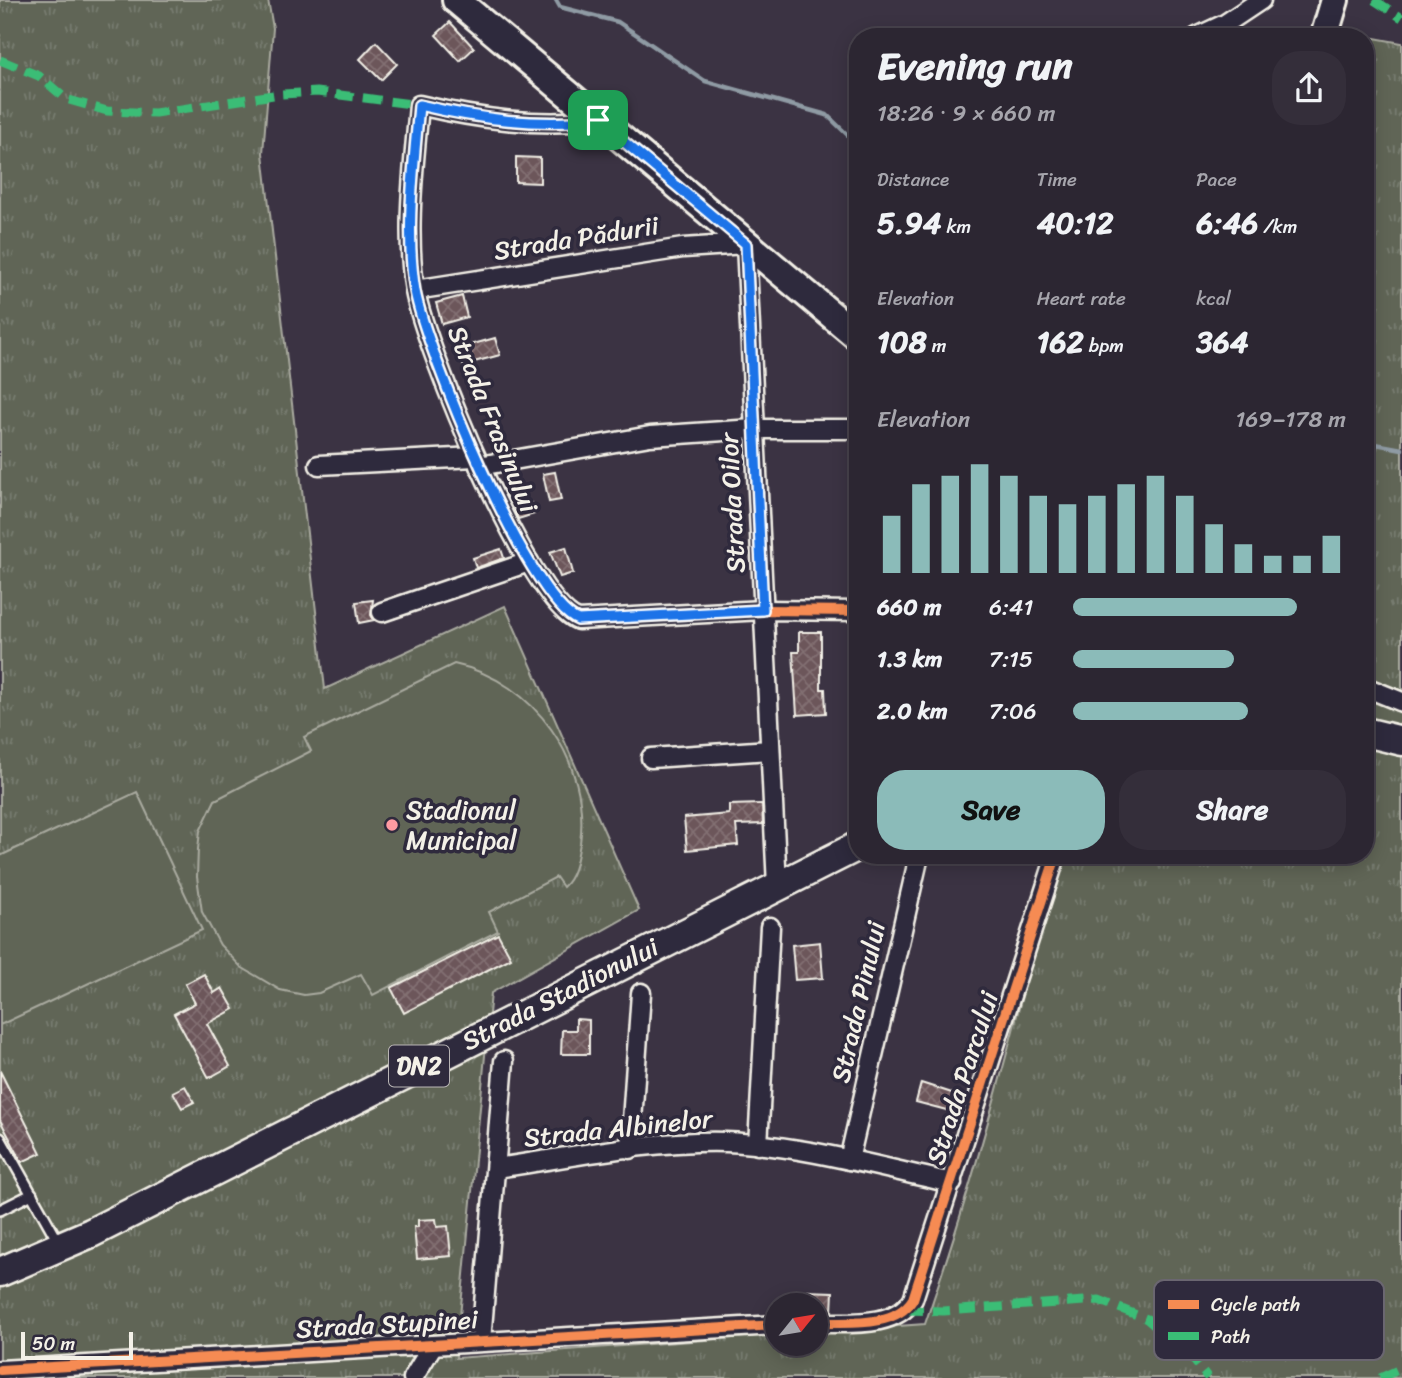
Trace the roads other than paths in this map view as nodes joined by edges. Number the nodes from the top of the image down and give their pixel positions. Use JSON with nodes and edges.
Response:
{"nodes":[{"id":1,"x":456,"y":0,"type":"edge"},
{"id":2,"x":1261,"y":0,"type":"edge"},
{"id":3,"x":1335,"y":0,"type":"edge"},
{"id":4,"x":1216,"y":28,"type":"edge"},
{"id":5,"x":1327,"y":28,"type":"edge"},
{"id":6,"x":598,"y":120,"type":"junction"},
{"id":7,"x":746,"y":244,"type":"junction"},
{"id":8,"x":415,"y":289,"type":"junction"},
{"id":9,"x":849,"y":330,"type":"edge"},
{"id":10,"x":754,"y":429,"type":"junction"},
{"id":11,"x":849,"y":429,"type":"edge"},
{"id":12,"x":477,"y":462,"type":"junction"},
{"id":13,"x":319,"y":466,"type":"dead end"},
{"id":14,"x":529,"y":562,"type":"junction"},
{"id":15,"x":763,"y":610,"type":"junction"},
{"id":16,"x":849,"y":611,"type":"edge"},
{"id":17,"x":383,"y":612,"type":"dead end"},
{"id":18,"x":1374,"y":691,"type":"edge"},
{"id":19,"x":1402,"y":702,"type":"edge"},
{"id":20,"x":1374,"y":734,"type":"edge"},
{"id":21,"x":1402,"y":741,"type":"edge"},
{"id":22,"x":770,"y":750,"type":"junction"},
{"id":23,"x":651,"y":758,"type":"dead end"},
{"id":24,"x":849,"y":850,"type":"edge"},
{"id":25,"x":917,"y":864,"type":"edge"},
{"id":26,"x":1053,"y":864,"type":"edge"},
{"id":27,"x":777,"y":886,"type":"junction"},
{"id":28,"x":770,"y":927,"type":"dead end"},
{"id":29,"x":641,"y":993,"type":"dead end"},
{"id":30,"x":504,"y":1061,"type":"dead end"},
{"id":31,"x":0,"y":1138,"type":"edge"},
{"id":32,"x":758,"y":1145,"type":"junction"},
{"id":33,"x":630,"y":1149,"type":"junction"},
{"id":34,"x":849,"y":1160,"type":"junction"},
{"id":35,"x":496,"y":1168,"type":"junction"},
{"id":36,"x":952,"y":1183,"type":"junction"},
{"id":37,"x":32,"y":1194,"type":"junction"},
{"id":38,"x":0,"y":1210,"type":"edge"},
{"id":39,"x":61,"y":1248,"type":"junction"},
{"id":40,"x":0,"y":1272,"type":"edge"},
{"id":41,"x":828,"y":1322,"type":"edge"},
{"id":42,"x":765,"y":1326,"type":"edge"},
{"id":43,"x":481,"y":1341,"type":"junction"},
{"id":44,"x":433,"y":1345,"type":"junction"},
{"id":45,"x":0,"y":1370,"type":"edge"},
{"id":46,"x":413,"y":1378,"type":"edge"}],
"edges":[{"from":1,"to":6,"type":"main road"},
{"from":2,"to":4,"type":"street"},
{"from":3,"to":5,"type":"main road"},
{"from":6,"to":7,"type":"main road"},
{"from":6,"to":8,"type":"street","name":"Strada Frasinului"},
{"from":7,"to":8,"type":"street","name":"Strada Pădurii"},
{"from":7,"to":9,"type":"main road"},
{"from":7,"to":10,"type":"street","name":"Strada Oilor"},
{"from":8,"to":12,"type":"street","name":"Strada Frasinului"},
{"from":10,"to":11,"type":"street"},
{"from":10,"to":12,"type":"street"},
{"from":10,"to":15,"type":"street","name":"Strada Oilor"},
{"from":12,"to":13,"type":"street"},
{"from":12,"to":14,"type":"street","name":"Strada Frasinului"},
{"from":14,"to":15,"type":"street","name":"Strada Frasinului"},
{"from":14,"to":17,"type":"street"},
{"from":15,"to":16,"type":"street","name":"Strada Frasinului"},
{"from":15,"to":22,"type":"street","name":"Strada Oilor"},
{"from":18,"to":19,"type":"street"},
{"from":20,"to":21,"type":"main road"},
{"from":22,"to":23,"type":"street"},
{"from":22,"to":27,"type":"street","name":"Strada Oilor"},
{"from":24,"to":27,"type":"main road","name":"Strada Stadionului","number":"DN2"},
{"from":25,"to":34,"type":"street","name":"Strada Pinului"},
{"from":26,"to":36,"type":"street","name":"Strada Parcului"},
{"from":27,"to":39,"type":"main road","name":"Strada Stadionului","number":"DN2"},
{"from":28,"to":32,"type":"street"},
{"from":29,"to":33,"type":"street"},
{"from":30,"to":35,"type":"street","name":"Strada Stupinei"},
{"from":31,"to":37,"type":"lane"},
{"from":32,"to":33,"type":"street","name":"Strada Albinelor"},
{"from":32,"to":34,"type":"street","name":"Strada Albinelor"},
{"from":33,"to":35,"type":"street","name":"Strada Albinelor"},
{"from":34,"to":36,"type":"street","name":"Strada Albinelor"},
{"from":35,"to":43,"type":"street","name":"Strada Stupinei"},
{"from":36,"to":41,"type":"street","name":"Strada Parcului"},
{"from":37,"to":38,"type":"lane"},
{"from":37,"to":39,"type":"lane"},
{"from":39,"to":40,"type":"main road","name":"Strada Stadionului","number":"DN2"},
{"from":42,"to":43,"type":"street","name":"Strada Stupinei"},
{"from":43,"to":44,"type":"street","name":"Strada Stupinei"},
{"from":44,"to":45,"type":"street","name":"Strada Stupinei"},
{"from":44,"to":46,"type":"street"}]}
